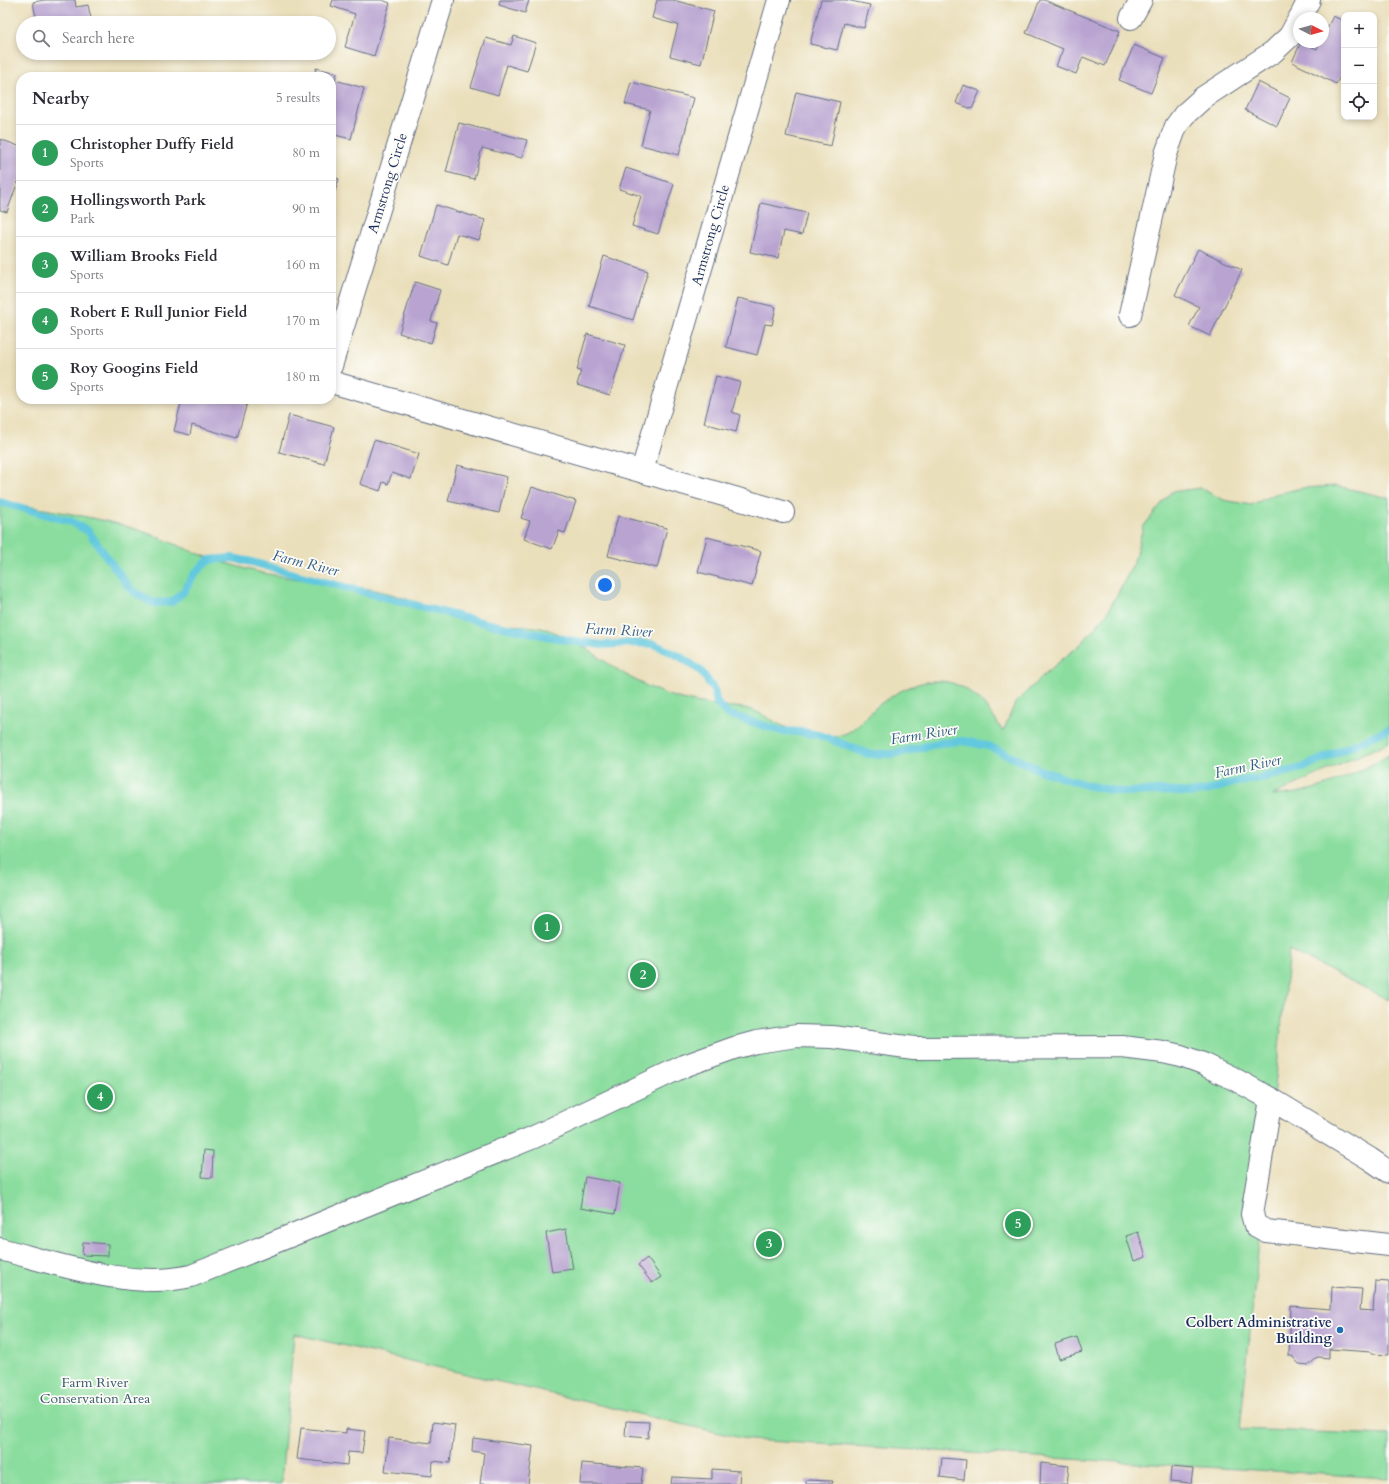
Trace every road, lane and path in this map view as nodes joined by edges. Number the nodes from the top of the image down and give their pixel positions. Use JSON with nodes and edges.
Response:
{"nodes":[{"id":1,"x":443,"y":0,"type":"edge"},
{"id":2,"x":779,"y":0,"type":"edge"},
{"id":3,"x":1309,"y":0,"type":"edge"},
{"id":4,"x":1303,"y":12,"type":"edge"},
{"id":5,"x":1293,"y":30,"type":"edge"},
{"id":6,"x":1130,"y":315,"type":"dead end"},
{"id":7,"x":336,"y":350,"type":"edge"},
{"id":8,"x":336,"y":383,"type":"edge"},
{"id":9,"x":642,"y":471,"type":"junction"},
{"id":10,"x":783,"y":512,"type":"dead end"},
{"id":11,"x":1271,"y":1099,"type":"junction"},
{"id":12,"x":1389,"y":1172,"type":"edge"},
{"id":13,"x":1389,"y":1245,"type":"edge"},
{"id":14,"x":0,"y":1249,"type":"edge"}],
"edges":[{"from":1,"to":7,"type":"street","name":"Armstrong Circle"},
{"from":2,"to":9,"type":"street","name":"Armstrong Circle"},
{"from":3,"to":4,"type":"street"},
{"from":5,"to":6,"type":"street"},
{"from":8,"to":9,"type":"street"},
{"from":9,"to":10,"type":"street"},
{"from":11,"to":12,"type":"street"},
{"from":11,"to":13,"type":"street"},
{"from":11,"to":14,"type":"street"}]}
